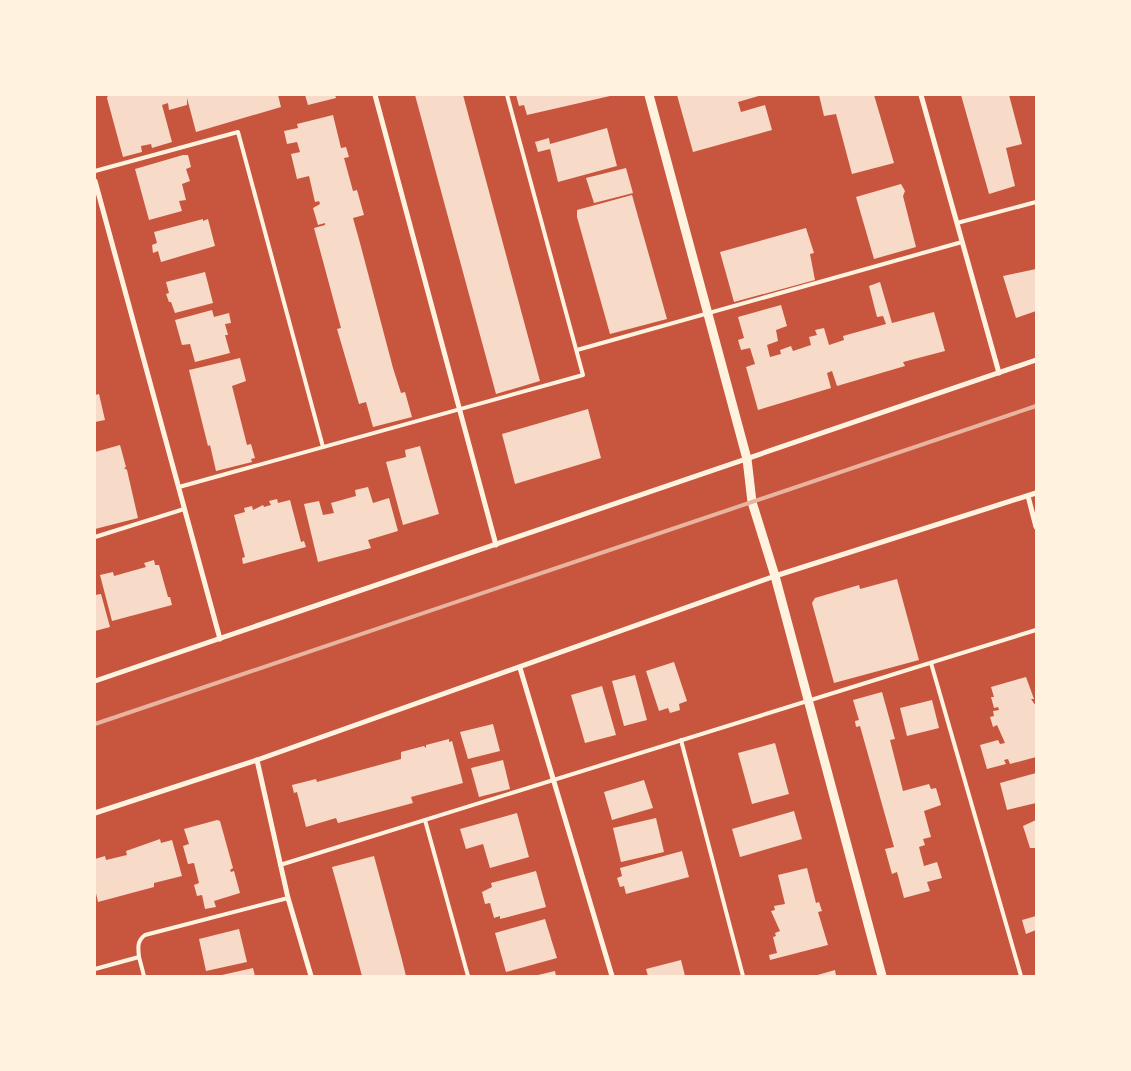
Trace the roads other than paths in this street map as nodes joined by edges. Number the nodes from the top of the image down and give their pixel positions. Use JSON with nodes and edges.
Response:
{"nodes":[{"id":1,"x":376,"y":95,"type":"edge"},
{"id":2,"x":507,"y":95,"type":"edge"},
{"id":3,"x":649,"y":95,"type":"edge"},
{"id":4,"x":921,"y":95,"type":"edge"},
{"id":5,"x":95,"y":171,"type":"edge"},
{"id":6,"x":95,"y":181,"type":"edge"},
{"id":7,"x":1036,"y":202,"type":"edge"},
{"id":8,"x":957,"y":223,"type":"junction"},
{"id":9,"x":962,"y":242,"type":"junction"},
{"id":10,"x":708,"y":314,"type":"junction"},
{"id":11,"x":577,"y":350,"type":"junction"},
{"id":12,"x":1036,"y":360,"type":"edge"},
{"id":13,"x":999,"y":373,"type":"junction"},
{"id":14,"x":460,"y":409,"type":"junction"},
{"id":15,"x":323,"y":447,"type":"junction"},
{"id":16,"x":747,"y":459,"type":"junction"},
{"id":17,"x":179,"y":487,"type":"junction"},
{"id":18,"x":1036,"y":493,"type":"edge"},
{"id":19,"x":1028,"y":496,"type":"junction"},
{"id":20,"x":184,"y":509,"type":"junction"},
{"id":21,"x":1036,"y":528,"type":"edge"},
{"id":22,"x":95,"y":537,"type":"edge"},
{"id":23,"x":496,"y":545,"type":"junction"},
{"id":24,"x":775,"y":576,"type":"junction"},
{"id":25,"x":1036,"y":630,"type":"edge"},
{"id":26,"x":220,"y":639,"type":"junction"},
{"id":27,"x":931,"y":663,"type":"junction"},
{"id":28,"x":520,"y":668,"type":"junction"},
{"id":29,"x":95,"y":682,"type":"edge"},
{"id":30,"x":808,"y":701,"type":"junction"},
{"id":31,"x":681,"y":740,"type":"junction"},
{"id":32,"x":258,"y":760,"type":"junction"},
{"id":33,"x":553,"y":780,"type":"junction"},
{"id":34,"x":95,"y":814,"type":"edge"},
{"id":35,"x":425,"y":820,"type":"junction"},
{"id":36,"x":280,"y":865,"type":"junction"},
{"id":37,"x":288,"y":898,"type":"junction"},
{"id":38,"x":139,"y":957,"type":"junction"},
{"id":39,"x":95,"y":969,"type":"edge"},
{"id":40,"x":144,"y":976,"type":"edge"},
{"id":41,"x":311,"y":976,"type":"edge"},
{"id":42,"x":468,"y":976,"type":"edge"},
{"id":43,"x":612,"y":976,"type":"edge"},
{"id":44,"x":743,"y":976,"type":"edge"},
{"id":45,"x":882,"y":976,"type":"edge"},
{"id":46,"x":1021,"y":976,"type":"edge"}],
"edges":[{"from":1,"to":14,"type":"street"},
{"from":2,"to":11,"type":"lane"},
{"from":3,"to":10,"type":"street"},
{"from":4,"to":8,"type":"street"},
{"from":5,"to":15,"type":"lane"},
{"from":6,"to":17,"type":"street"},
{"from":7,"to":8,"type":"lane"},
{"from":8,"to":9,"type":"street"},
{"from":9,"to":10,"type":"lane"},
{"from":9,"to":13,"type":"street"},
{"from":10,"to":11,"type":"lane"},
{"from":10,"to":16,"type":"street"},
{"from":11,"to":14,"type":"lane"},
{"from":12,"to":13,"type":"street"},
{"from":13,"to":16,"type":"street"},
{"from":14,"to":15,"type":"lane"},
{"from":14,"to":23,"type":"street"},
{"from":15,"to":17,"type":"lane"},
{"from":16,"to":23,"type":"street"},
{"from":16,"to":24,"type":"street"},
{"from":17,"to":20,"type":"street"},
{"from":18,"to":19,"type":"street"},
{"from":19,"to":21,"type":"street"},
{"from":19,"to":24,"type":"street"},
{"from":20,"to":22,"type":"lane"},
{"from":20,"to":26,"type":"street"},
{"from":23,"to":26,"type":"street"},
{"from":24,"to":28,"type":"street"},
{"from":24,"to":30,"type":"street"},
{"from":25,"to":27,"type":"lane"},
{"from":26,"to":29,"type":"street"},
{"from":27,"to":30,"type":"lane"},
{"from":27,"to":46,"type":"lane"},
{"from":28,"to":32,"type":"street"},
{"from":28,"to":33,"type":"street"},
{"from":30,"to":31,"type":"lane"},
{"from":30,"to":45,"type":"street"},
{"from":31,"to":33,"type":"lane"},
{"from":31,"to":44,"type":"lane"},
{"from":32,"to":34,"type":"street"},
{"from":32,"to":36,"type":"street"},
{"from":33,"to":35,"type":"lane"},
{"from":33,"to":43,"type":"street"},
{"from":35,"to":36,"type":"lane"},
{"from":35,"to":42,"type":"lane"},
{"from":36,"to":37,"type":"street"},
{"from":37,"to":38,"type":"lane"},
{"from":37,"to":41,"type":"street"},
{"from":38,"to":39,"type":"lane"},
{"from":38,"to":40,"type":"lane"}]}
